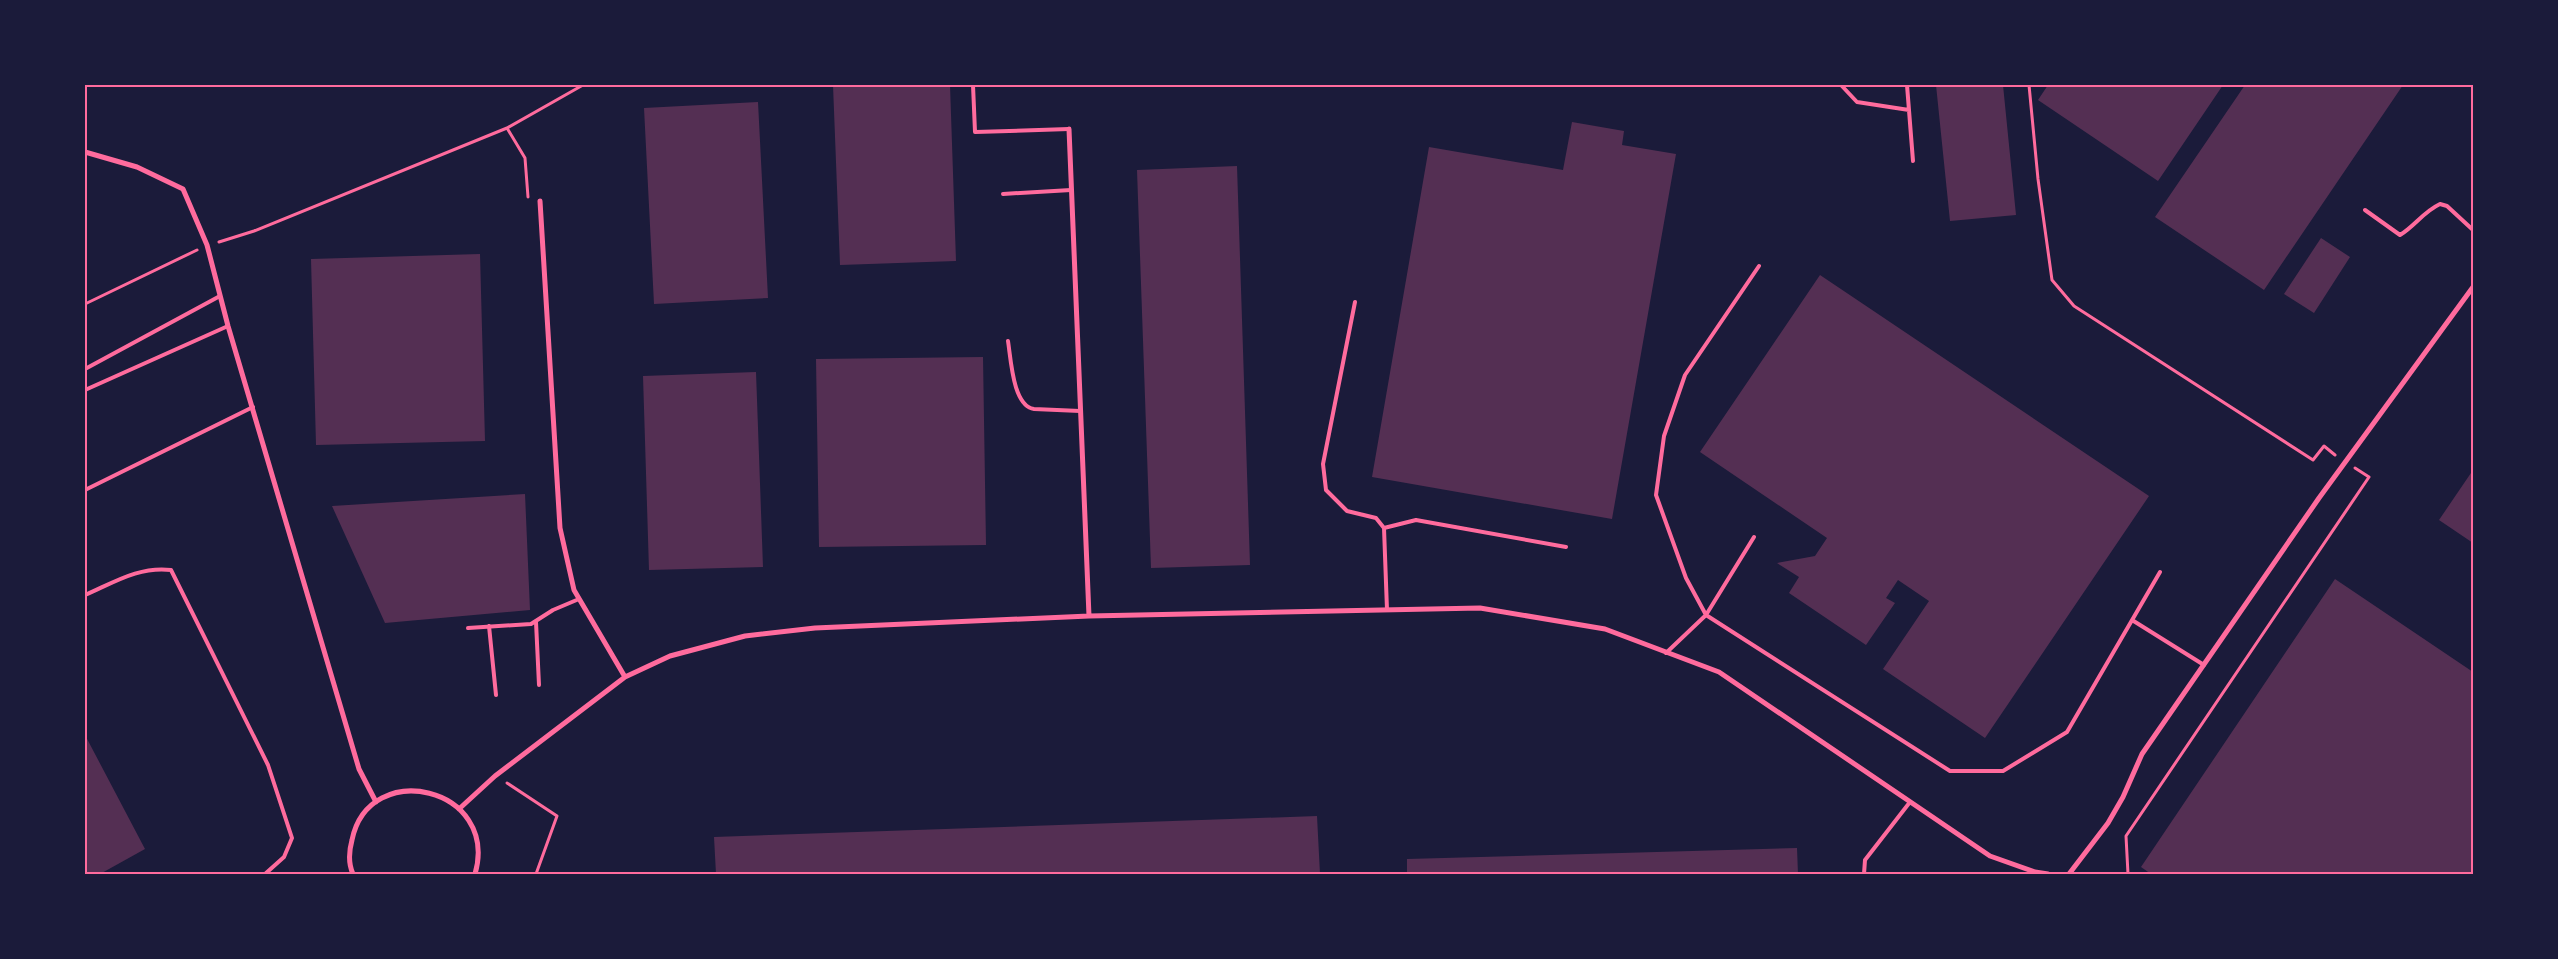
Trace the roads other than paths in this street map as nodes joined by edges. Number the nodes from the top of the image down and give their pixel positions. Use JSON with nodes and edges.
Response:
{"nodes":[{"id":1,"x":973,"y":85,"type":"edge"},
{"id":2,"x":1841,"y":85,"type":"edge"},
{"id":3,"x":1907,"y":85,"type":"edge"},
{"id":4,"x":1909,"y":110,"type":"junction"},
{"id":5,"x":1069,"y":129,"type":"joint"},
{"id":6,"x":85,"y":152,"type":"edge"},
{"id":7,"x":1913,"y":161,"type":"dead end"},
{"id":8,"x":1071,"y":190,"type":"junction"},
{"id":9,"x":1002,"y":194,"type":"dead end"},
{"id":10,"x":540,"y":201,"type":"road end"},
{"id":11,"x":2366,"y":210,"type":"dead end"},
{"id":12,"x":2473,"y":230,"type":"edge"},
{"id":13,"x":1759,"y":266,"type":"dead end"},
{"id":14,"x":2473,"y":288,"type":"edge"},
{"id":15,"x":220,"y":296,"type":"junction"},
{"id":16,"x":1355,"y":302,"type":"dead end"},
{"id":17,"x":228,"y":326,"type":"junction"},
{"id":18,"x":1008,"y":341,"type":"dead end"},
{"id":19,"x":85,"y":369,"type":"edge"},
{"id":20,"x":85,"y":390,"type":"edge"},
{"id":21,"x":254,"y":407,"type":"junction"},
{"id":22,"x":1080,"y":411,"type":"junction"},
{"id":23,"x":85,"y":490,"type":"edge"},
{"id":24,"x":1384,"y":528,"type":"junction"},
{"id":25,"x":1754,"y":537,"type":"dead end"},
{"id":26,"x":1566,"y":546,"type":"dead end"},
{"id":27,"x":2160,"y":572,"type":"dead end"},
{"id":28,"x":85,"y":595,"type":"edge"},
{"id":29,"x":579,"y":599,"type":"junction"},
{"id":30,"x":1387,"y":610,"type":"junction"},
{"id":31,"x":1706,"y":615,"type":"junction"},
{"id":32,"x":1089,"y":616,"type":"junction"},
{"id":33,"x":2132,"y":620,"type":"junction"},
{"id":34,"x":536,"y":622,"type":"junction"},
{"id":35,"x":489,"y":626,"type":"junction"},
{"id":36,"x":468,"y":628,"type":"dead end"},
{"id":37,"x":1666,"y":653,"type":"junction"},
{"id":38,"x":2204,"y":665,"type":"junction"},
{"id":39,"x":625,"y":678,"type":"junction"},
{"id":40,"x":539,"y":685,"type":"dead end"},
{"id":41,"x":496,"y":695,"type":"dead end"},
{"id":42,"x":376,"y":802,"type":"junction"},
{"id":43,"x":1910,"y":802,"type":"junction"},
{"id":44,"x":460,"y":808,"type":"junction"},
{"id":45,"x":265,"y":874,"type":"edge"},
{"id":46,"x":353,"y":874,"type":"edge"},
{"id":47,"x":475,"y":874,"type":"edge"},
{"id":48,"x":1864,"y":874,"type":"edge"},
{"id":49,"x":2048,"y":874,"type":"edge"},
{"id":50,"x":2069,"y":874,"type":"edge"}],
"edges":[{"from":1,"to":5,"type":"lane"},
{"from":2,"to":4,"type":"lane"},
{"from":3,"to":4,"type":"lane"},
{"from":4,"to":7,"type":"lane"},
{"from":5,"to":8,"type":"street"},
{"from":6,"to":15,"type":"street"},
{"from":8,"to":9,"type":"lane"},
{"from":8,"to":22,"type":"street"},
{"from":10,"to":29,"type":"street"},
{"from":11,"to":12,"type":"lane"},
{"from":13,"to":31,"type":"lane"},
{"from":14,"to":38,"type":"street"},
{"from":15,"to":17,"type":"street"},
{"from":15,"to":19,"type":"lane"},
{"from":16,"to":24,"type":"lane"},
{"from":17,"to":20,"type":"lane"},
{"from":17,"to":21,"type":"street"},
{"from":18,"to":22,"type":"lane"},
{"from":21,"to":23,"type":"lane"},
{"from":21,"to":42,"type":"street"},
{"from":22,"to":32,"type":"street"},
{"from":24,"to":26,"type":"lane"},
{"from":24,"to":30,"type":"lane"},
{"from":25,"to":31,"type":"lane"},
{"from":27,"to":33,"type":"lane"},
{"from":28,"to":45,"type":"lane"},
{"from":29,"to":34,"type":"lane"},
{"from":29,"to":39,"type":"street"},
{"from":30,"to":32,"type":"street"},
{"from":30,"to":37,"type":"street"},
{"from":31,"to":33,"type":"lane"},
{"from":31,"to":37,"type":"lane"},
{"from":32,"to":39,"type":"street"},
{"from":33,"to":38,"type":"lane"},
{"from":34,"to":35,"type":"lane"},
{"from":34,"to":40,"type":"lane"},
{"from":35,"to":36,"type":"lane"},
{"from":35,"to":41,"type":"lane"},
{"from":37,"to":43,"type":"street"},
{"from":38,"to":50,"type":"street"},
{"from":39,"to":44,"type":"street"},
{"from":42,"to":44,"type":"street"},
{"from":42,"to":46,"type":"street"},
{"from":43,"to":48,"type":"lane"},
{"from":43,"to":49,"type":"street"},
{"from":44,"to":47,"type":"street"}]}
